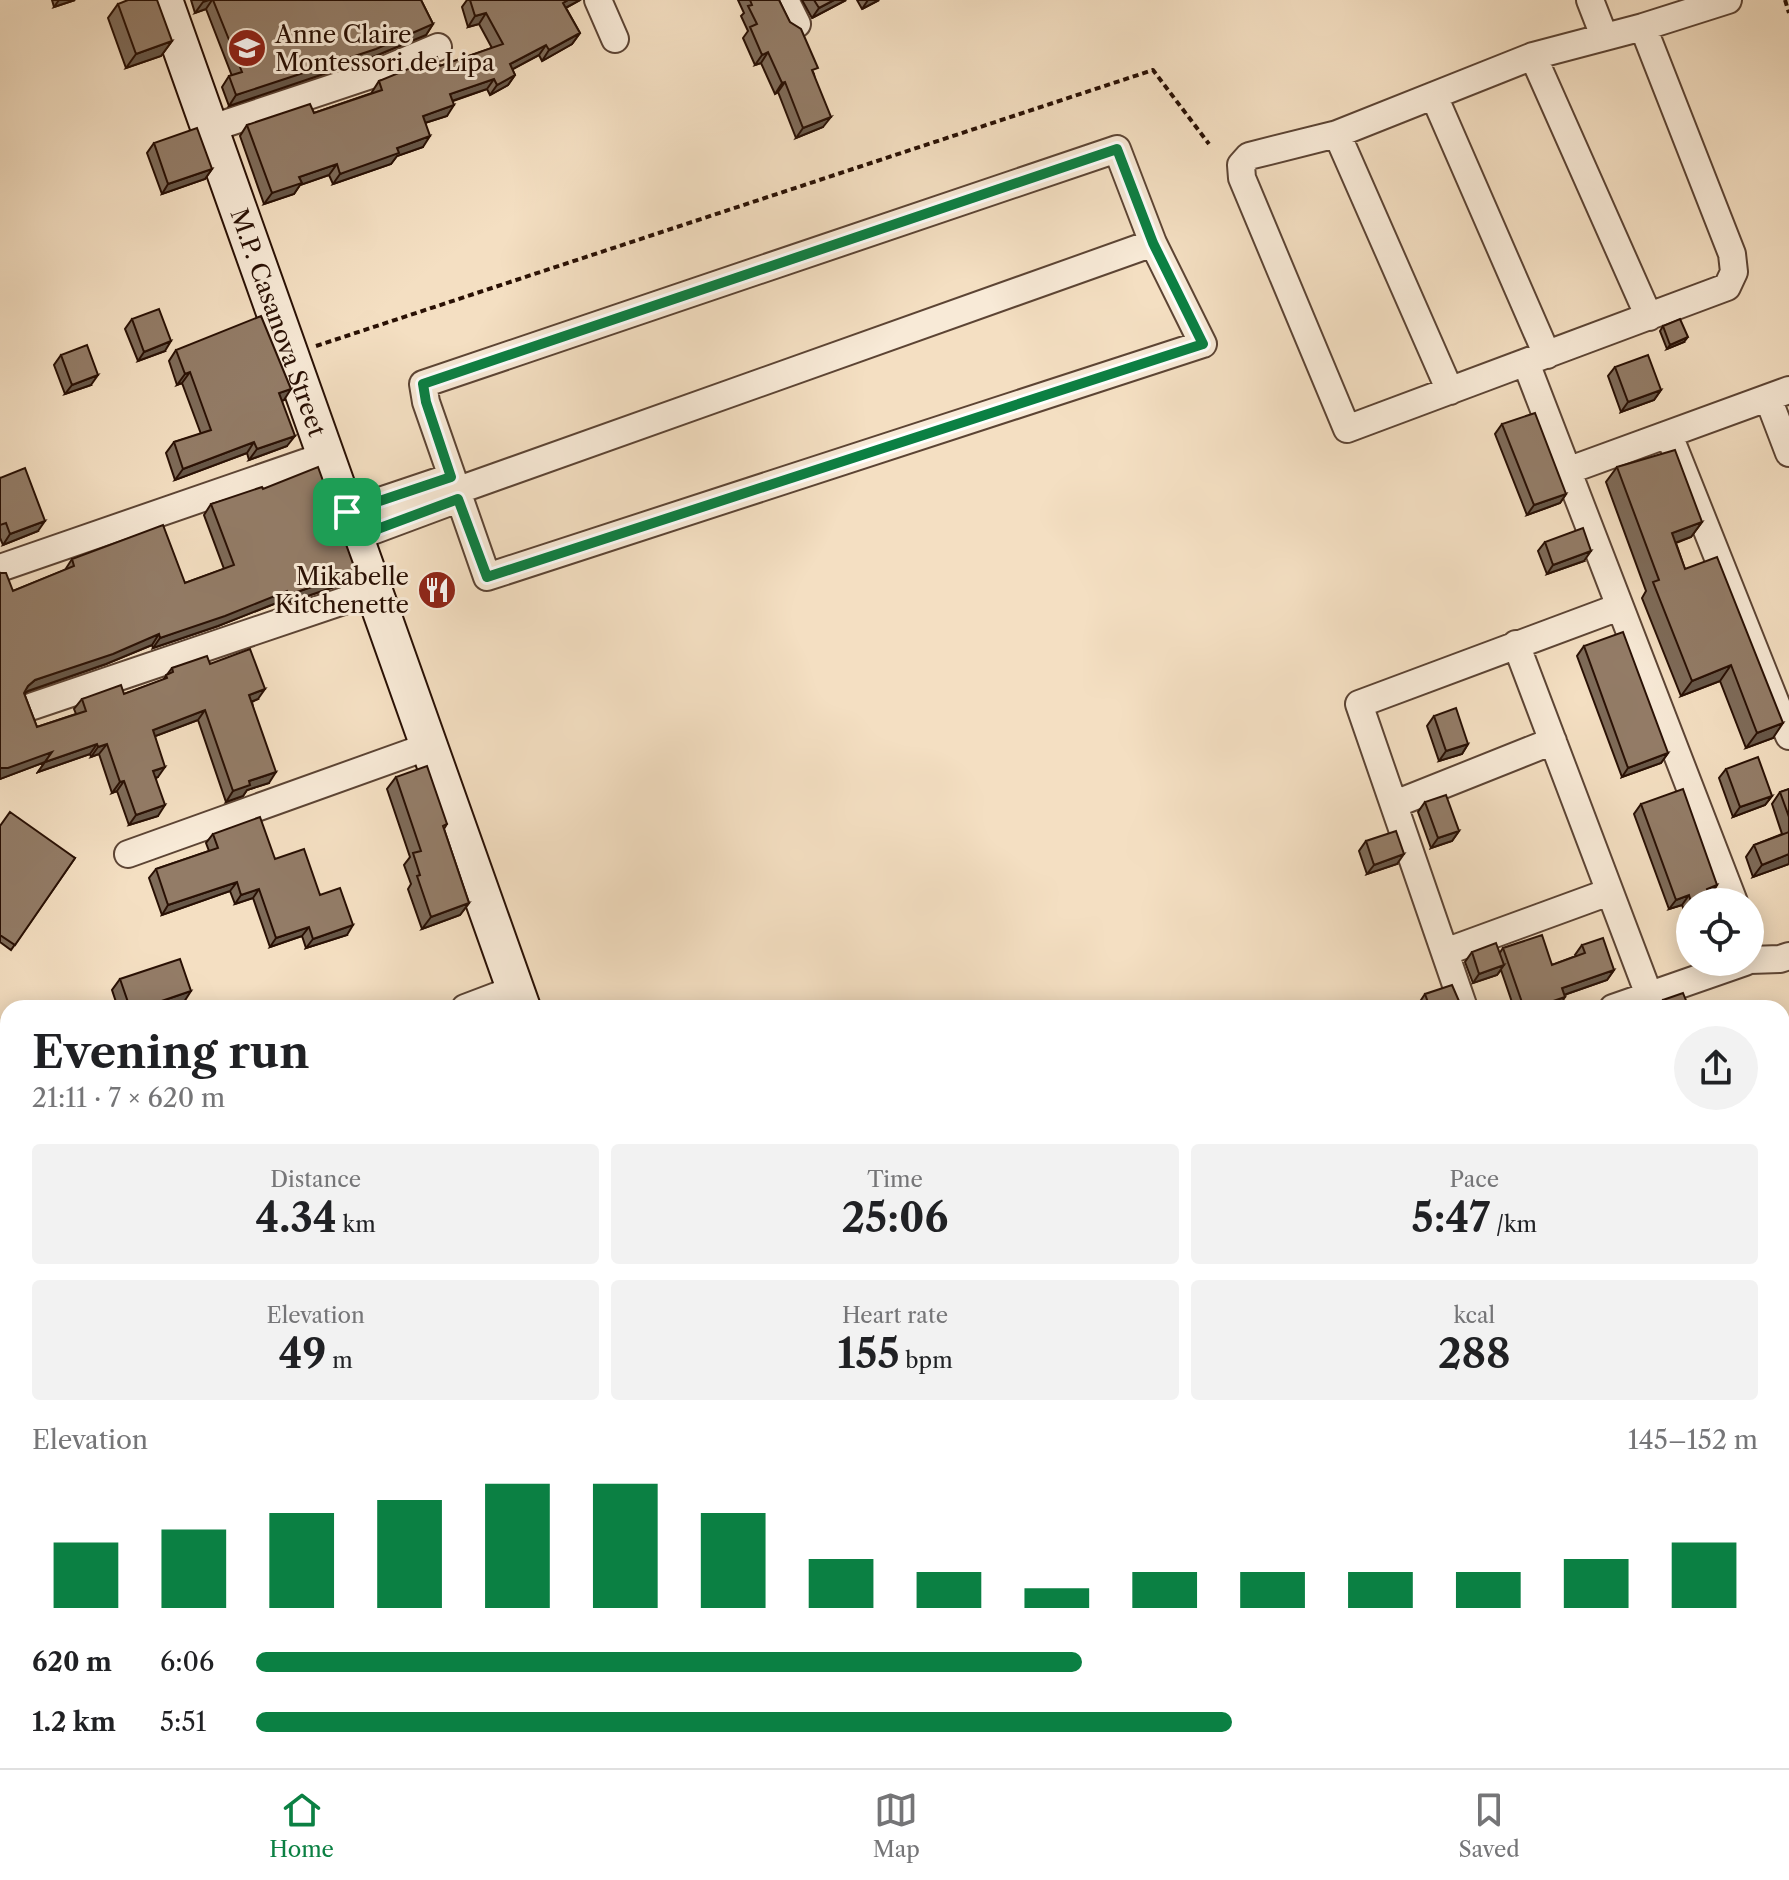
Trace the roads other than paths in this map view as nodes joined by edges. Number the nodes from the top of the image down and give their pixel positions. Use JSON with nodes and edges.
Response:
{"nodes":[{"id":1,"x":164,"y":0,"type":"edge"},
{"id":2,"x":598,"y":0,"type":"edge"},
{"id":3,"x":785,"y":0,"type":"edge"},
{"id":4,"x":1590,"y":0,"type":"edge"},
{"id":5,"x":1728,"y":0,"type":"edge"},
{"id":6,"x":797,"y":24,"type":"edge"},
{"id":7,"x":1643,"y":27,"type":"junction"},
{"id":8,"x":1604,"y":36,"type":"junction"},
{"id":9,"x":615,"y":39,"type":"dead end"},
{"id":10,"x":438,"y":47,"type":"dead end"},
{"id":11,"x":1533,"y":56,"type":"junction"},
{"id":12,"x":1434,"y":96,"type":"junction"},
{"id":13,"x":209,"y":129,"type":"junction"},
{"id":14,"x":1337,"y":134,"type":"junction"},
{"id":15,"x":1153,"y":243,"type":"junction"},
{"id":16,"x":1649,"y":317,"type":"junction"},
{"id":17,"x":1537,"y":359,"type":"junction"},
{"id":18,"x":1450,"y":391,"type":"junction"},
{"id":19,"x":1778,"y":394,"type":"edge"},
{"id":20,"x":1669,"y":435,"type":"junction"},
{"id":21,"x":1789,"y":453,"type":"edge"},
{"id":22,"x":327,"y":455,"type":"junction"},
{"id":23,"x":1567,"y":471,"type":"junction"},
{"id":24,"x":455,"y":489,"type":"junction"},
{"id":25,"x":352,"y":524,"type":"junction"},
{"id":26,"x":0,"y":568,"type":"edge"},
{"id":27,"x":376,"y":590,"type":"junction"},
{"id":28,"x":1619,"y":607,"type":"junction"},
{"id":29,"x":1516,"y":644,"type":"junction"},
{"id":30,"x":33,"y":706,"type":"edge"},
{"id":31,"x":1789,"y":736,"type":"edge"},
{"id":32,"x":1553,"y":741,"type":"junction"},
{"id":33,"x":429,"y":746,"type":"junction"},
{"id":34,"x":1395,"y":804,"type":"junction"},
{"id":35,"x":128,"y":854,"type":"dead end"},
{"id":36,"x":1729,"y":888,"type":"edge"},
{"id":37,"x":1609,"y":892,"type":"junction"},
{"id":38,"x":1445,"y":952,"type":"junction"},
{"id":39,"x":1789,"y":956,"type":"edge"},
{"id":40,"x":1764,"y":957,"type":"edge"},
{"id":41,"x":1698,"y":976,"type":"edge"},
{"id":42,"x":1649,"y":995,"type":"junction"},
{"id":43,"x":518,"y":999,"type":"edge"},
{"id":44,"x":1461,"y":1000,"type":"edge"},
{"id":45,"x":1635,"y":1000,"type":"edge"}],
"edges":[{"from":1,"to":13,"type":"street","name":"M.P. Casanova Street"},
{"from":2,"to":9,"type":"street"},
{"from":3,"to":6,"type":"street"},
{"from":4,"to":8,"type":"street"},
{"from":5,"to":7,"type":"street"},
{"from":7,"to":8,"type":"street"},
{"from":7,"to":16,"type":"street"},
{"from":8,"to":11,"type":"street"},
{"from":10,"to":13,"type":"street"},
{"from":11,"to":12,"type":"street"},
{"from":11,"to":16,"type":"street"},
{"from":12,"to":14,"type":"street"},
{"from":12,"to":17,"type":"street"},
{"from":13,"to":22,"type":"street","name":"M.P. Casanova Street"},
{"from":14,"to":18,"type":"street"},
{"from":14,"to":18,"type":"street"},
{"from":15,"to":24,"type":"street"},
{"from":15,"to":24,"type":"street"},
{"from":15,"to":24,"type":"street"},
{"from":16,"to":17,"type":"street"},
{"from":17,"to":18,"type":"street"},
{"from":17,"to":23,"type":"street"},
{"from":19,"to":20,"type":"street"},
{"from":19,"to":21,"type":"street"},
{"from":20,"to":23,"type":"street"},
{"from":20,"to":31,"type":"street"},
{"from":22,"to":25,"type":"street","name":"M.P. Casanova Street"},
{"from":22,"to":26,"type":"street"},
{"from":23,"to":28,"type":"street"},
{"from":24,"to":25,"type":"street"},
{"from":25,"to":27,"type":"street","name":"M.P. Casanova Street"},
{"from":27,"to":30,"type":"street"},
{"from":27,"to":33,"type":"street","name":"M.P. Casanova Street"},
{"from":28,"to":29,"type":"street"},
{"from":28,"to":36,"type":"street"},
{"from":29,"to":32,"type":"street"},
{"from":29,"to":34,"type":"street"},
{"from":32,"to":34,"type":"street"},
{"from":32,"to":37,"type":"street"},
{"from":33,"to":35,"type":"street"},
{"from":33,"to":43,"type":"street","name":"M.P. Casanova Street"},
{"from":34,"to":38,"type":"street"},
{"from":37,"to":38,"type":"street"},
{"from":37,"to":42,"type":"street"},
{"from":38,"to":44,"type":"street"},
{"from":39,"to":40,"type":"street"},
{"from":41,"to":42,"type":"street"},
{"from":42,"to":45,"type":"street"}]}
